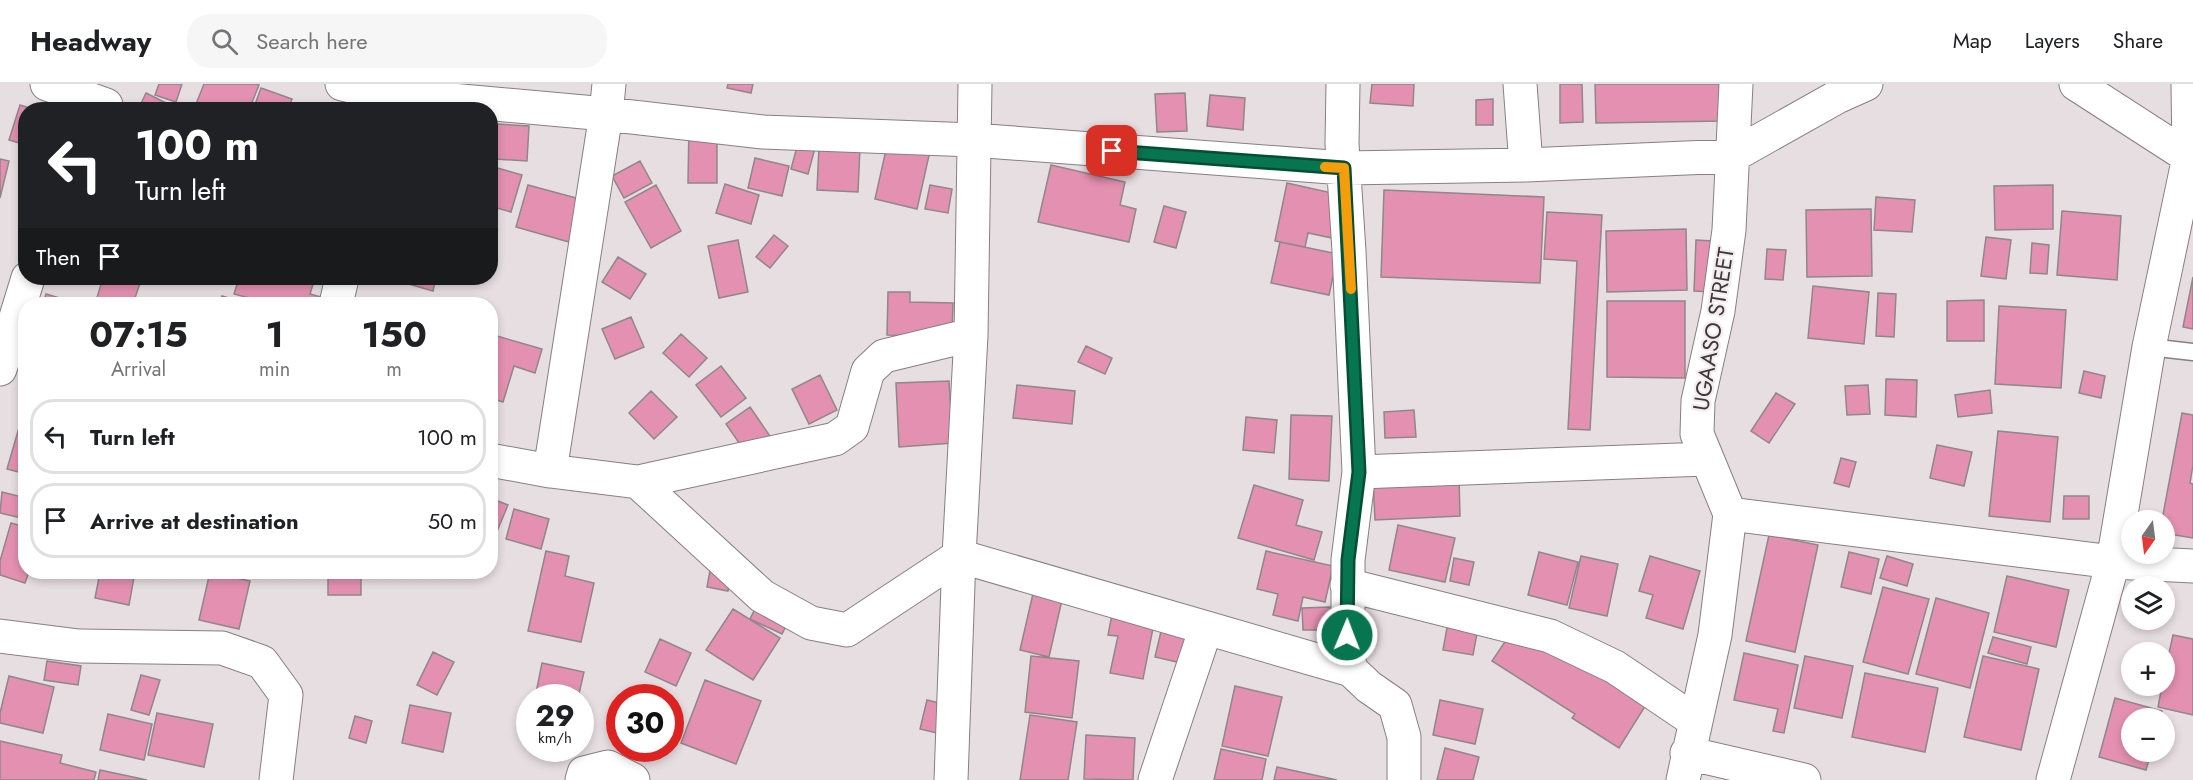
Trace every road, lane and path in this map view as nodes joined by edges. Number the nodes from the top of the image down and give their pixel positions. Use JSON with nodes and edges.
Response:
{"nodes":[{"id":1,"x":47,"y":84,"type":"edge"},
{"id":2,"x":342,"y":84,"type":"edge"},
{"id":3,"x":975,"y":84,"type":"edge"},
{"id":4,"x":1343,"y":84,"type":"edge"},
{"id":5,"x":1520,"y":84,"type":"edge"},
{"id":6,"x":1736,"y":84,"type":"edge"},
{"id":7,"x":1866,"y":84,"type":"edge"},
{"id":8,"x":2076,"y":84,"type":"edge"},
{"id":9,"x":2188,"y":84,"type":"edge"},
{"id":10,"x":384,"y":96,"type":"edge"},
{"id":11,"x":111,"y":99,"type":"edge"},
{"id":12,"x":608,"y":99,"type":"edge"},
{"id":13,"x":973,"y":140,"type":"junction"},
{"id":14,"x":1732,"y":156,"type":"junction"},
{"id":15,"x":2191,"y":157,"type":"edge"},
{"id":16,"x":1526,"y":165,"type":"junction"},
{"id":17,"x":1344,"y":168,"type":"junction"},
{"id":18,"x":18,"y":325,"type":"edge"},
{"id":19,"x":971,"y":335,"type":"junction"},
{"id":20,"x":2150,"y":347,"type":"junction"},
{"id":21,"x":2193,"y":351,"type":"edge"},
{"id":22,"x":9,"y":368,"type":"edge"},
{"id":23,"x":1706,"y":459,"type":"junction"},
{"id":24,"x":498,"y":461,"type":"edge"},
{"id":25,"x":550,"y":471,"type":"junction"},
{"id":26,"x":1359,"y":472,"type":"junction"},
{"id":27,"x":638,"y":482,"type":"junction"},
{"id":28,"x":1730,"y":514,"type":"junction"},
{"id":29,"x":959,"y":556,"type":"junction"},
{"id":30,"x":2113,"y":562,"type":"junction"},
{"id":31,"x":2193,"y":566,"type":"edge"},
{"id":32,"x":1347,"y":585,"type":"junction"},
{"id":33,"x":1206,"y":628,"type":"junction"},
{"id":34,"x":0,"y":636,"type":"edge"},
{"id":35,"x":1351,"y":670,"type":"junction"},
{"id":36,"x":1695,"y":721,"type":"junction"},
{"id":37,"x":1685,"y":766,"type":"edge"},
{"id":38,"x":276,"y":780,"type":"edge"},
{"id":39,"x":582,"y":780,"type":"edge"},
{"id":40,"x":633,"y":780,"type":"edge"},
{"id":41,"x":951,"y":780,"type":"edge"},
{"id":42,"x":1155,"y":780,"type":"edge"},
{"id":43,"x":1404,"y":780,"type":"edge"},
{"id":44,"x":1804,"y":780,"type":"edge"},
{"id":45,"x":2053,"y":780,"type":"edge"}],
"edges":[{"from":1,"to":11,"type":"street"},
{"from":2,"to":10,"type":"street"},
{"from":3,"to":13,"type":"street"},
{"from":4,"to":17,"type":"street"},
{"from":5,"to":16,"type":"street"},
{"from":6,"to":14,"type":"street","name":"UGAASO STREET"},
{"from":7,"to":14,"type":"street"},
{"from":8,"to":15,"type":"street"},
{"from":9,"to":15,"type":"street"},
{"from":10,"to":12,"type":"street"},
{"from":12,"to":13,"type":"street"},
{"from":12,"to":25,"type":"street"},
{"from":13,"to":17,"type":"street"},
{"from":13,"to":19,"type":"street"},
{"from":14,"to":16,"type":"street"},
{"from":14,"to":23,"type":"street","name":"UGAASO STREET"},
{"from":15,"to":20,"type":"street"},
{"from":16,"to":17,"type":"street"},
{"from":17,"to":26,"type":"street"},
{"from":18,"to":22,"type":"street"},
{"from":19,"to":27,"type":"street"},
{"from":19,"to":29,"type":"street"},
{"from":20,"to":21,"type":"lane"},
{"from":20,"to":30,"type":"street"},
{"from":23,"to":26,"type":"street"},
{"from":23,"to":28,"type":"street","name":"UGAASO STREET"},
{"from":24,"to":25,"type":"street"},
{"from":25,"to":27,"type":"street"},
{"from":26,"to":32,"type":"street"},
{"from":27,"to":29,"type":"street"},
{"from":28,"to":30,"type":"street"},
{"from":28,"to":36,"type":"street","name":"UGAASO STREET"},
{"from":29,"to":33,"type":"street"},
{"from":29,"to":41,"type":"street"},
{"from":30,"to":31,"type":"street"},
{"from":30,"to":45,"type":"street"},
{"from":32,"to":35,"type":"street"},
{"from":32,"to":36,"type":"street"},
{"from":33,"to":35,"type":"street"},
{"from":33,"to":42,"type":"street"},
{"from":34,"to":38,"type":"street"},
{"from":35,"to":43,"type":"street"},
{"from":36,"to":37,"type":"street","name":"UGAASO STREET"},
{"from":37,"to":44,"type":"street"},
{"from":39,"to":40,"type":"street"}]}
